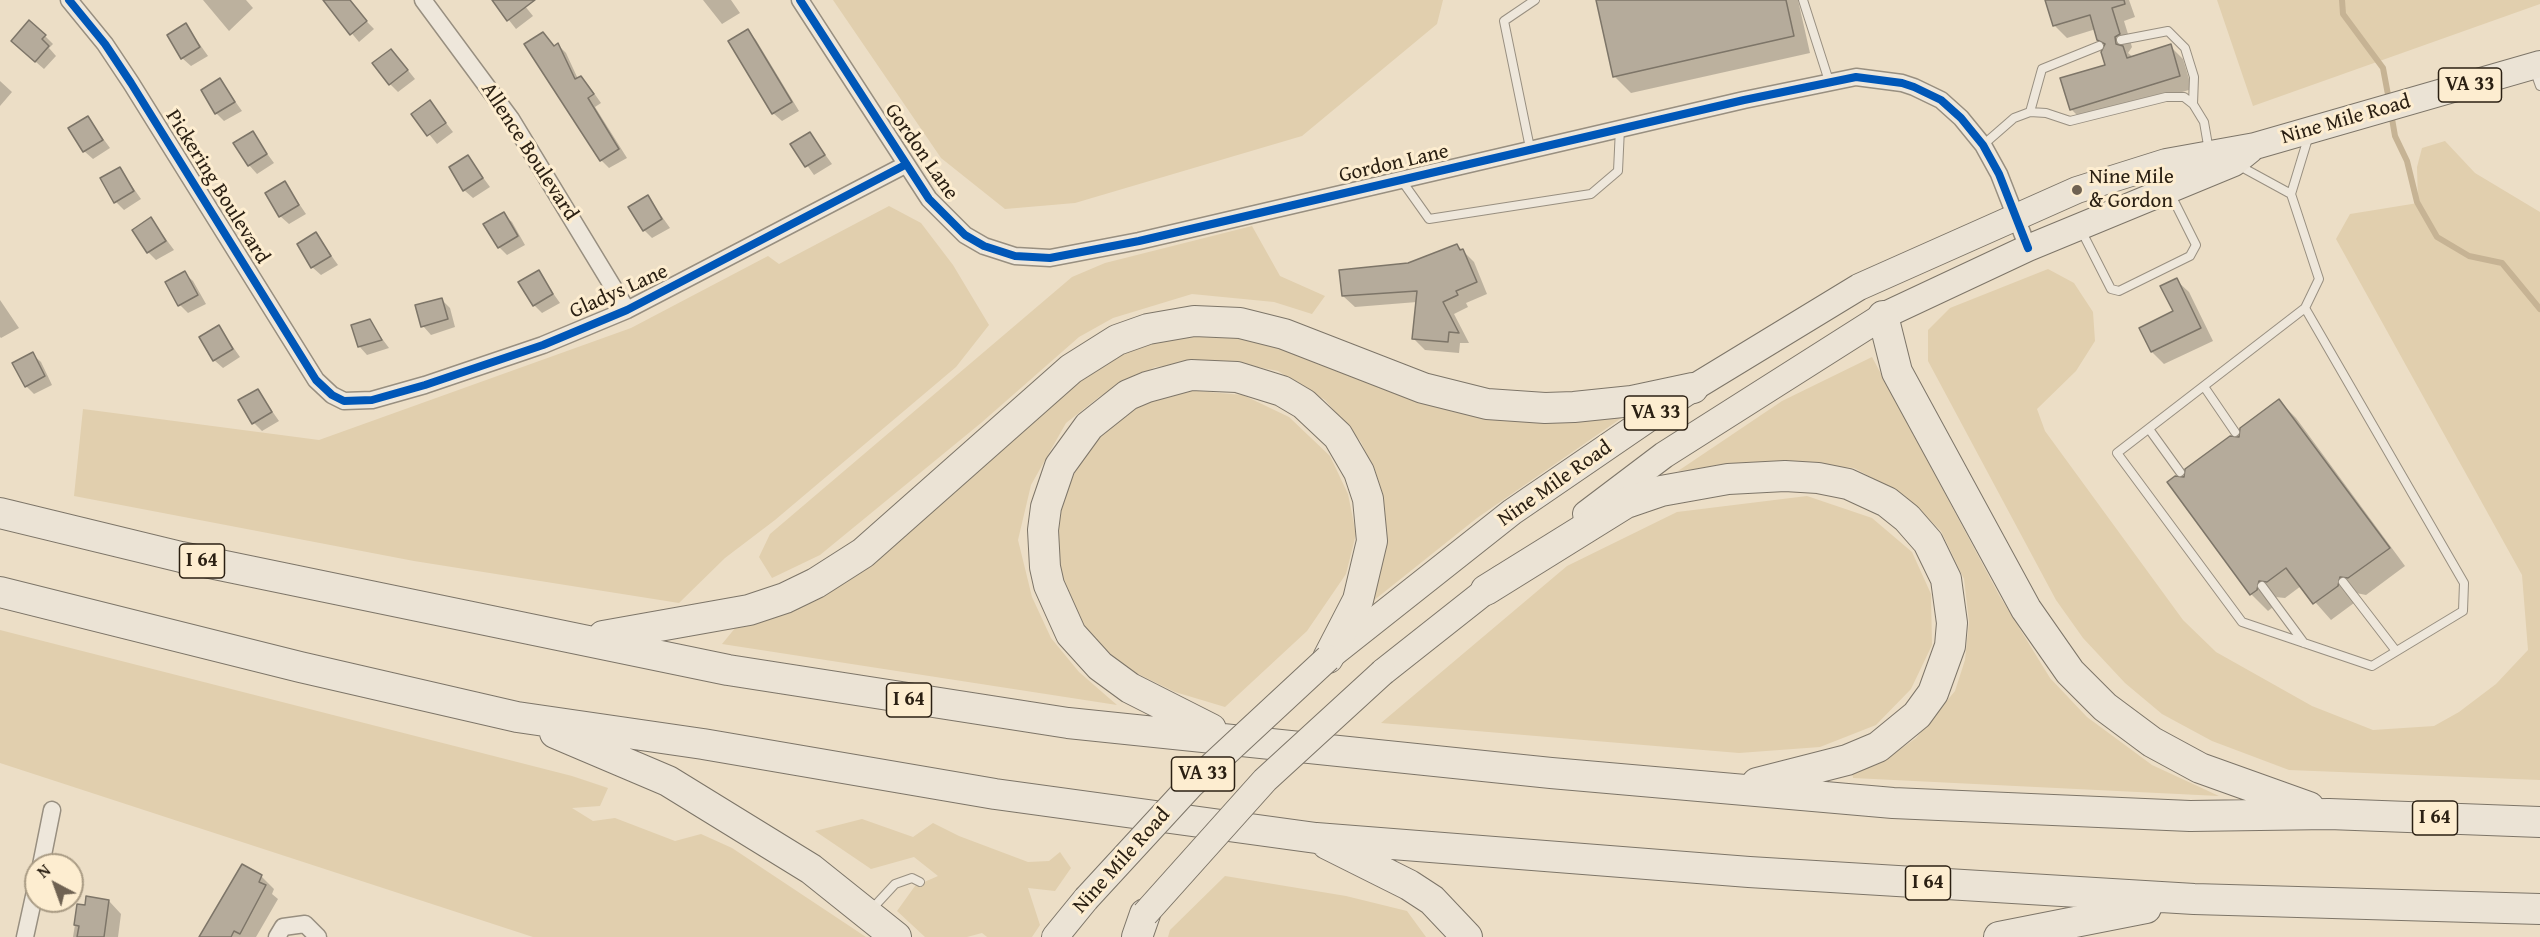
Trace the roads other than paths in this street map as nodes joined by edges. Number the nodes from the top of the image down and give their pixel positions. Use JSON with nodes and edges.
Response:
{"nodes":[{"id":1,"x":69,"y":0,"type":"edge"},
{"id":2,"x":423,"y":0,"type":"edge"},
{"id":3,"x":800,"y":0,"type":"edge"},
{"id":4,"x":1536,"y":0,"type":"edge"},
{"id":5,"x":1803,"y":0,"type":"edge"},
{"id":6,"x":2121,"y":40,"type":"dead end"},
{"id":7,"x":2099,"y":46,"type":"dead end"},
{"id":8,"x":2537,"y":72,"type":"edge"},
{"id":9,"x":1829,"y":81,"type":"junction"},
{"id":10,"x":2193,"y":104,"type":"junction"},
{"id":11,"x":2030,"y":112,"type":"junction"},
{"id":12,"x":1620,"y":128,"type":"junction"},
{"id":13,"x":2311,"y":129,"type":"junction"},
{"id":14,"x":1983,"y":145,"type":"junction"},
{"id":15,"x":2255,"y":146,"type":"junction"},
{"id":16,"x":1530,"y":148,"type":"junction"},
{"id":17,"x":2209,"y":153,"type":"junction"},
{"id":18,"x":2234,"y":163,"type":"junction"},
{"id":19,"x":905,"y":165,"type":"junction"},
{"id":20,"x":1402,"y":181,"type":"junction"},
{"id":21,"x":2169,"y":190,"type":"junction"},
{"id":22,"x":2291,"y":194,"type":"junction"},
{"id":23,"x":2015,"y":216,"type":"junction"},
{"id":24,"x":2079,"y":227,"type":"junction"},
{"id":25,"x":2028,"y":248,"type":"junction"},
{"id":26,"x":2305,"y":308,"type":"junction"},
{"id":27,"x":627,"y":310,"type":"junction"},
{"id":28,"x":1883,"y":316,"type":"junction"},
{"id":29,"x":1693,"y":388,"type":"junction"},
{"id":30,"x":2205,"y":388,"type":"junction"},
{"id":31,"x":332,"y":395,"type":"joint"},
{"id":32,"x":2149,"y":429,"type":"junction"},
{"id":33,"x":2235,"y":432,"type":"dead end"},
{"id":34,"x":2180,"y":472,"type":"dead end"},
{"id":35,"x":0,"y":513,"type":"edge"},
{"id":36,"x":2343,"y":582,"type":"dead end"},
{"id":37,"x":2262,"y":586,"type":"dead end"},
{"id":38,"x":1485,"y":590,"type":"junction"},
{"id":39,"x":0,"y":592,"type":"edge"},
{"id":40,"x":585,"y":639,"type":"junction"},
{"id":41,"x":2304,"y":644,"type":"junction"},
{"id":42,"x":2396,"y":651,"type":"junction"},
{"id":43,"x":1328,"y":658,"type":"junction"},
{"id":44,"x":517,"y":717,"type":"junction"},
{"id":45,"x":1236,"y":739,"type":"junction"},
{"id":46,"x":1735,"y":788,"type":"junction"},
{"id":47,"x":52,"y":810,"type":"dead end"},
{"id":48,"x":2329,"y":814,"type":"junction"},
{"id":49,"x":2540,"y":822,"type":"edge"},
{"id":50,"x":1316,"y":838,"type":"junction"},
{"id":51,"x":43,"y":853,"type":"edge"},
{"id":52,"x":920,"y":882,"type":"dead end"},
{"id":53,"x":2194,"y":899,"type":"junction"},
{"id":54,"x":2540,"y":909,"type":"edge"},
{"id":55,"x":31,"y":913,"type":"edge"},
{"id":56,"x":867,"y":914,"type":"junction"},
{"id":57,"x":1141,"y":926,"type":"edge"},
{"id":58,"x":26,"y":937,"type":"edge"},
{"id":59,"x":277,"y":937,"type":"edge"},
{"id":60,"x":318,"y":937,"type":"edge"},
{"id":61,"x":896,"y":937,"type":"edge"},
{"id":62,"x":1055,"y":937,"type":"edge"},
{"id":63,"x":1125,"y":937,"type":"edge"},
{"id":64,"x":1467,"y":937,"type":"edge"},
{"id":65,"x":1999,"y":937,"type":"edge"}],
"edges":[{"from":1,"to":31,"type":"street","name":"Pickering Boulevard"},
{"from":2,"to":27,"type":"street","name":"Allence Boulevard"},
{"from":3,"to":19,"type":"street","name":"Gordon Lane"},
{"from":4,"to":16,"type":"lane"},
{"from":5,"to":9,"type":"lane"},
{"from":6,"to":10,"type":"lane"},
{"from":7,"to":11,"type":"lane"},
{"from":8,"to":13,"type":"main road","name":"Nine Mile Road","number":"VA 33"},
{"from":9,"to":12,"type":"street","name":"Gordon Lane"},
{"from":9,"to":14,"type":"street","name":"Gordon Lane"},
{"from":10,"to":11,"type":"lane"},
{"from":10,"to":17,"type":"lane"},
{"from":11,"to":14,"type":"lane"},
{"from":12,"to":16,"type":"street","name":"Gordon Lane"},
{"from":12,"to":20,"type":"lane"},
{"from":13,"to":15,"type":"main road","name":"Nine Mile Road","number":"VA 33"},
{"from":13,"to":22,"type":"lane"},
{"from":14,"to":23,"type":"street","name":"Gordon Lane"},
{"from":15,"to":17,"type":"main road","name":"Nine Mile Road","number":"VA 33"},
{"from":15,"to":18,"type":"main road","name":"Nine Mile Road","number":"VA 33"},
{"from":16,"to":20,"type":"street","name":"Gordon Lane"},
{"from":17,"to":23,"type":"main road","name":"Nine Mile Road","number":"VA 33"},
{"from":18,"to":21,"type":"main road","name":"Nine Mile Road","number":"VA 33"},
{"from":18,"to":22,"type":"lane"},
{"from":19,"to":20,"type":"street","name":"Gordon Lane"},
{"from":19,"to":27,"type":"street","name":"Gladys Lane"},
{"from":21,"to":24,"type":"main road","name":"Nine Mile Road","number":"VA 33"},
{"from":21,"to":24,"type":"lane"},
{"from":22,"to":26,"type":"lane"},
{"from":23,"to":25,"type":"street","name":"Gordon Lane"},
{"from":23,"to":29,"type":"main road","name":"Nine Mile Road","number":"VA 33"},
{"from":24,"to":25,"type":"main road","name":"Nine Mile Road","number":"VA 33"},
{"from":25,"to":28,"type":"main road","name":"Nine Mile Road","number":"VA 33"},
{"from":26,"to":30,"type":"lane"},
{"from":26,"to":42,"type":"lane"},
{"from":27,"to":31,"type":"street","name":"Gladys Lane"},
{"from":28,"to":38,"type":"main road","name":"Nine Mile Road","number":"VA 33"},
{"from":28,"to":48,"type":"highway"},
{"from":29,"to":40,"type":"highway"},
{"from":29,"to":43,"type":"main road","name":"Nine Mile Road","number":"VA 33"},
{"from":30,"to":32,"type":"lane"},
{"from":30,"to":33,"type":"lane"},
{"from":32,"to":34,"type":"lane"},
{"from":32,"to":41,"type":"lane"},
{"from":35,"to":40,"type":"highway","number":"I 64"},
{"from":36,"to":42,"type":"lane"},
{"from":37,"to":41,"type":"lane"},
{"from":38,"to":46,"type":"highway"},
{"from":38,"to":57,"type":"main road","name":"Nine Mile Road","number":"VA 33","bridge":true},
{"from":39,"to":44,"type":"highway","number":"I 64"},
{"from":40,"to":45,"type":"highway","number":"I 64"},
{"from":41,"to":42,"type":"lane"},
{"from":43,"to":45,"type":"highway"},
{"from":43,"to":62,"type":"main road","name":"Nine Mile Road","number":"VA 33","bridge":true},
{"from":44,"to":50,"type":"highway","number":"I 64"},
{"from":44,"to":56,"type":"highway"},
{"from":45,"to":46,"type":"highway","number":"I 64"},
{"from":46,"to":48,"type":"highway","number":"I 64"},
{"from":47,"to":51,"type":"street"},
{"from":48,"to":49,"type":"highway","number":"I 64"},
{"from":50,"to":53,"type":"highway","number":"I 64"},
{"from":50,"to":64,"type":"highway"},
{"from":52,"to":56,"type":"lane"},
{"from":53,"to":54,"type":"highway","number":"I 64"},
{"from":53,"to":65,"type":"highway"},
{"from":55,"to":58,"type":"street"},
{"from":56,"to":61,"type":"highway"},
{"from":57,"to":63,"type":"main road","name":"Nine Mile Road","number":"VA 33"},
{"from":59,"to":60,"type":"street"}]}
